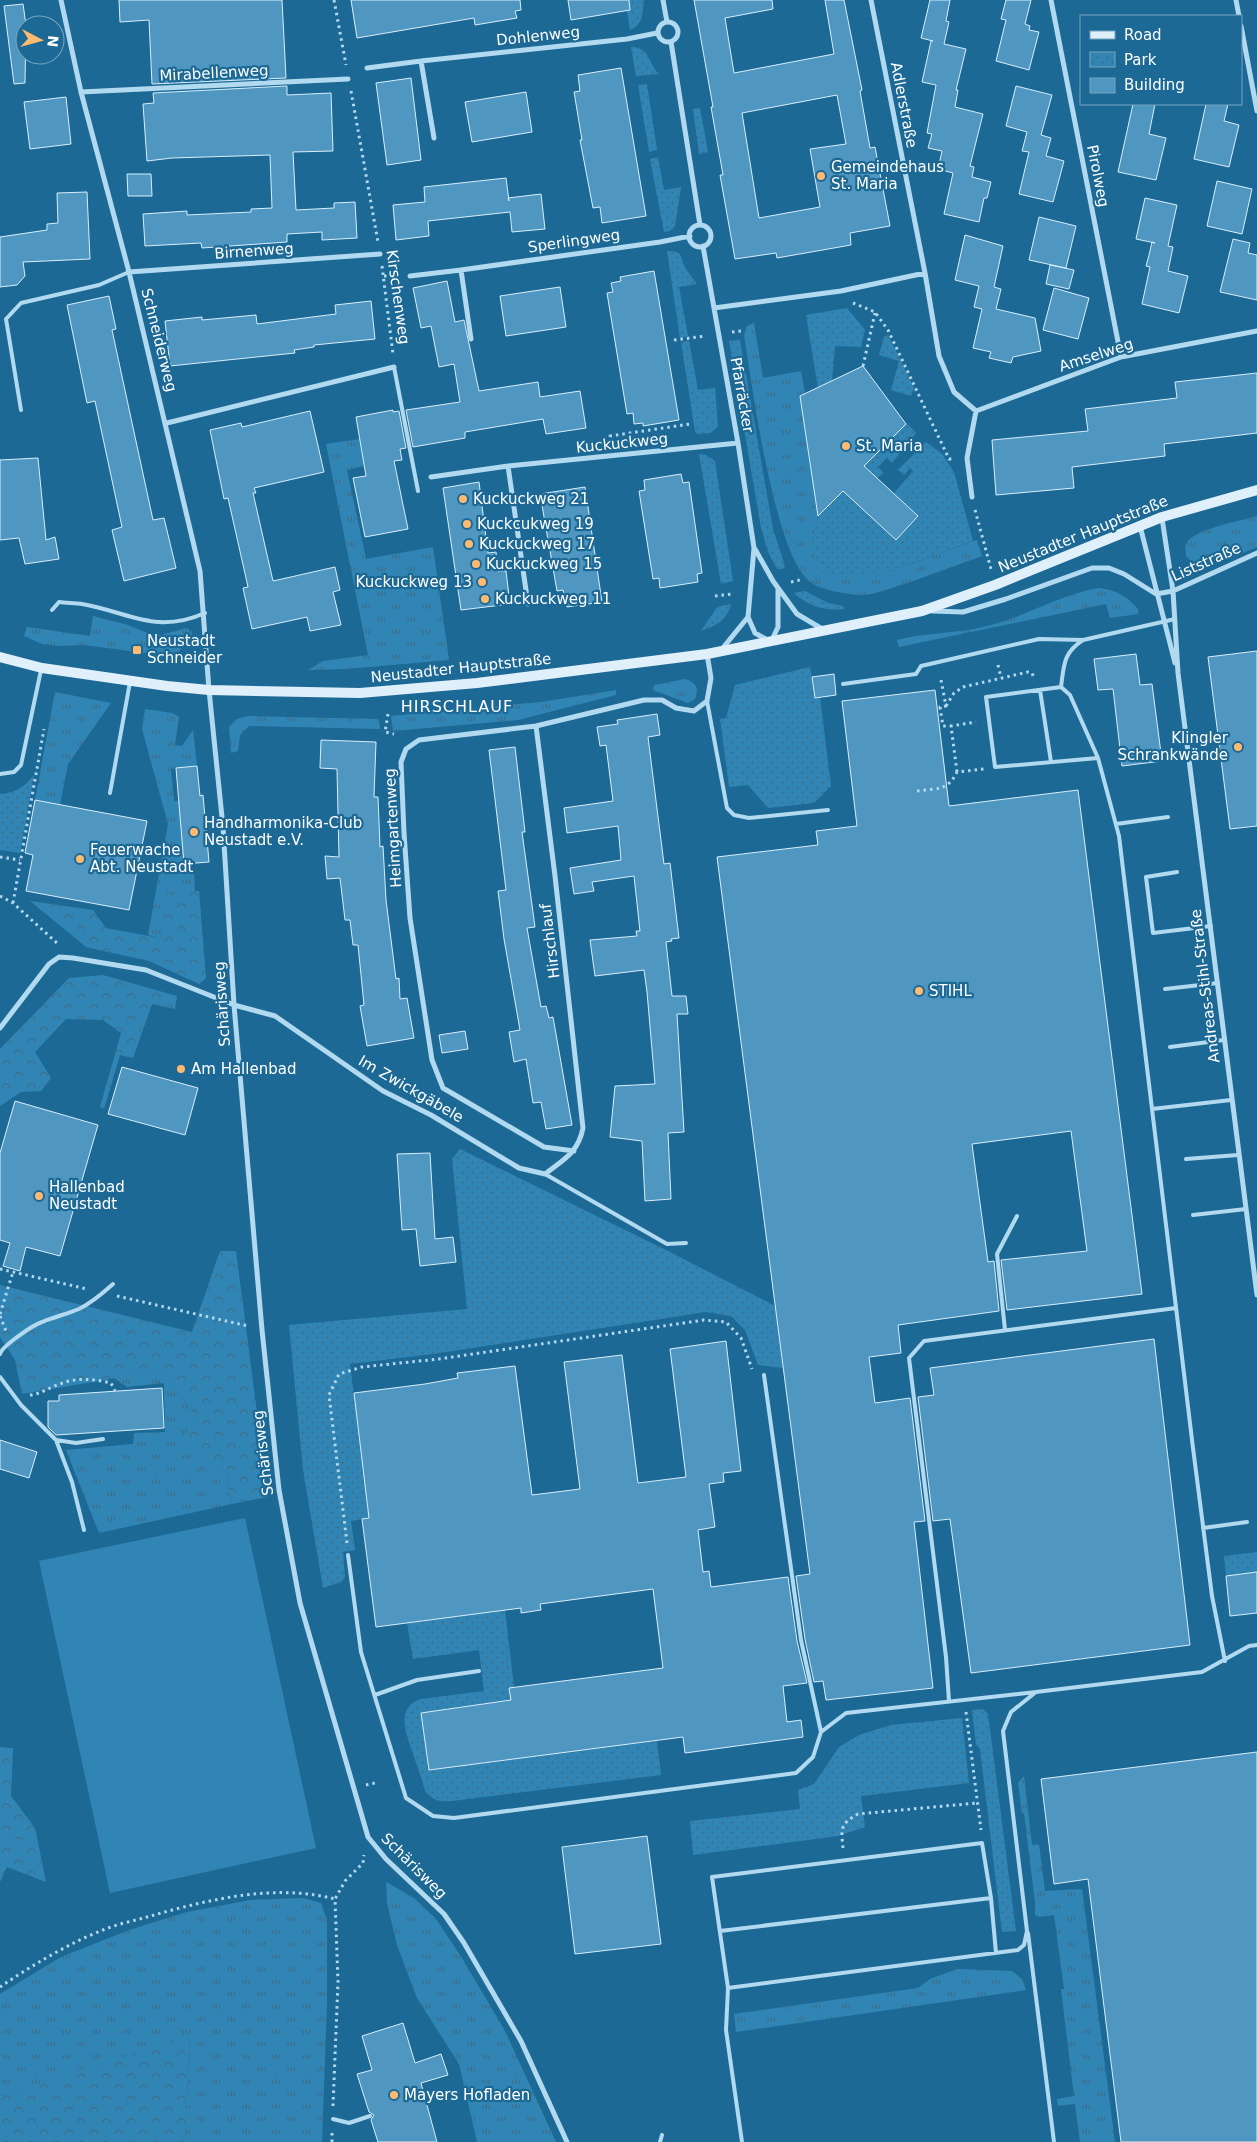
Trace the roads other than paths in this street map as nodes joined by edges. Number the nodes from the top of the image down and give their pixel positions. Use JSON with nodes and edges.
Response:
{"nodes":[{"id":1,"x":61,"y":0,"type":"edge"},
{"id":2,"x":663,"y":0,"type":"edge"},
{"id":3,"x":871,"y":0,"type":"edge"},
{"id":4,"x":1051,"y":0,"type":"edge"},
{"id":5,"x":1236,"y":0,"type":"edge"},
{"id":6,"x":1239,"y":15,"type":"edge"},
{"id":7,"x":667,"y":22,"type":"junction"},
{"id":8,"x":1242,"y":31,"type":"edge"},
{"id":9,"x":657,"y":33,"type":"junction"},
{"id":10,"x":671,"y":42,"type":"junction"},
{"id":11,"x":421,"y":61,"type":"junction"},
{"id":12,"x":367,"y":68,"type":"dead end"},
{"id":13,"x":348,"y":79,"type":"road end"},
{"id":14,"x":81,"y":92,"type":"junction"},
{"id":15,"x":1257,"y":111,"type":"edge"},
{"id":16,"x":434,"y":138,"type":"dead end"},
{"id":17,"x":700,"y":225,"type":"junction"},
{"id":18,"x":690,"y":236,"type":"junction"},
{"id":19,"x":703,"y":246,"type":"junction"},
{"id":20,"x":380,"y":254,"type":"road end"},
{"id":21,"x":461,"y":270,"type":"junction"},
{"id":22,"x":129,"y":272,"type":"junction"},
{"id":23,"x":925,"y":273,"type":"junction"},
{"id":24,"x":410,"y":276,"type":"dead end"},
{"id":25,"x":714,"y":308,"type":"junction"},
{"id":26,"x":1257,"y":331,"type":"edge"},
{"id":27,"x":472,"y":339,"type":"dead end"},
{"id":28,"x":1121,"y":357,"type":"junction"},
{"id":29,"x":394,"y":367,"type":"joint"},
{"id":30,"x":21,"y":410,"type":"dead end"},
{"id":31,"x":976,"y":411,"type":"junction"},
{"id":32,"x":167,"y":423,"type":"junction"},
{"id":33,"x":738,"y":443,"type":"junction"},
{"id":34,"x":508,"y":466,"type":"junction"},
{"id":35,"x":431,"y":477,"type":"dead end"},
{"id":36,"x":1257,"y":490,"type":"edge"},
{"id":37,"x":418,"y":491,"type":"dead end"},
{"id":38,"x":972,"y":497,"type":"road end"},
{"id":39,"x":1162,"y":517,"type":"junction"},
{"id":40,"x":1140,"y":526,"type":"junction"},
{"id":41,"x":754,"y":548,"type":"junction"},
{"id":42,"x":1257,"y":554,"type":"edge"},
{"id":43,"x":1138,"y":584,"type":"joint"},
{"id":44,"x":778,"y":588,"type":"junction"},
{"id":45,"x":1174,"y":592,"type":"junction"},
{"id":46,"x":1156,"y":594,"type":"junction"},
{"id":47,"x":528,"y":604,"type":"dead end"},
{"id":48,"x":52,"y":610,"type":"dead end"},
{"id":49,"x":922,"y":611,"type":"junction"},
{"id":50,"x":205,"y":613,"type":"junction"},
{"id":51,"x":748,"y":616,"type":"junction"},
{"id":52,"x":1175,"y":619,"type":"junction"},
{"id":53,"x":1163,"y":620,"type":"junction"},
{"id":54,"x":826,"y":631,"type":"junction"},
{"id":55,"x":1083,"y":640,"type":"junction"},
{"id":56,"x":771,"y":642,"type":"junction"},
{"id":57,"x":720,"y":652,"type":"junction"},
{"id":58,"x":708,"y":654,"type":"junction"},
{"id":59,"x":0,"y":657,"type":"edge"},
{"id":60,"x":42,"y":668,"type":"junction"},
{"id":61,"x":1178,"y":673,"type":"junction"},
{"id":62,"x":131,"y":680,"type":"junction"},
{"id":63,"x":843,"y":684,"type":"dead end"},
{"id":64,"x":1062,"y":687,"type":"junction"},
{"id":65,"x":209,"y":690,"type":"junction"},
{"id":66,"x":1040,"y":690,"type":"junction"},
{"id":67,"x":707,"y":701,"type":"junction"},
{"id":68,"x":536,"y":726,"type":"junction"},
{"id":69,"x":1098,"y":758,"type":"junction"},
{"id":70,"x":1051,"y":762,"type":"junction"},
{"id":71,"x":0,"y":774,"type":"edge"},
{"id":72,"x":110,"y":793,"type":"dead end"},
{"id":73,"x":828,"y":810,"type":"dead end"},
{"id":74,"x":1168,"y":817,"type":"dead end"},
{"id":75,"x":1116,"y":824,"type":"junction"},
{"id":76,"x":1177,"y":872,"type":"dead end"},
{"id":77,"x":1211,"y":926,"type":"junction"},
{"id":78,"x":1218,"y":983,"type":"junction"},
{"id":79,"x":1165,"y":989,"type":"dead end"},
{"id":80,"x":234,"y":1005,"type":"junction"},
{"id":81,"x":0,"y":1028,"type":"edge"},
{"id":82,"x":1224,"y":1040,"type":"junction"},
{"id":83,"x":1170,"y":1047,"type":"dead end"},
{"id":84,"x":1231,"y":1100,"type":"junction"},
{"id":85,"x":1152,"y":1109,"type":"junction"},
{"id":86,"x":574,"y":1151,"type":"junction"},
{"id":87,"x":1238,"y":1155,"type":"junction"},
{"id":88,"x":1186,"y":1159,"type":"dead end"},
{"id":89,"x":545,"y":1174,"type":"junction"},
{"id":90,"x":1246,"y":1210,"type":"junction"},
{"id":91,"x":1193,"y":1215,"type":"dead end"},
{"id":92,"x":1017,"y":1216,"type":"dead end"},
{"id":93,"x":686,"y":1243,"type":"dead end"},
{"id":94,"x":113,"y":1284,"type":"dead end"},
{"id":95,"x":1257,"y":1295,"type":"edge"},
{"id":96,"x":1176,"y":1308,"type":"junction"},
{"id":97,"x":1005,"y":1330,"type":"junction"},
{"id":98,"x":0,"y":1354,"type":"edge"},
{"id":99,"x":764,"y":1375,"type":"road end"},
{"id":100,"x":0,"y":1376,"type":"edge"},
{"id":101,"x":102,"y":1438,"type":"dead end"},
{"id":102,"x":56,"y":1440,"type":"junction"},
{"id":103,"x":1247,"y":1522,"type":"dead end"},
{"id":104,"x":1203,"y":1528,"type":"junction"},
{"id":105,"x":84,"y":1530,"type":"dead end"},
{"id":106,"x":348,"y":1555,"type":"road end"},
{"id":107,"x":1257,"y":1645,"type":"edge"},
{"id":108,"x":1225,"y":1661,"type":"junction"},
{"id":109,"x":479,"y":1671,"type":"dead end"},
{"id":110,"x":1036,"y":1692,"type":"junction"},
{"id":111,"x":375,"y":1695,"type":"junction"},
{"id":112,"x":948,"y":1701,"type":"junction"},
{"id":113,"x":821,"y":1732,"type":"junction"},
{"id":114,"x":991,"y":1898,"type":"junction"},
{"id":115,"x":720,"y":1931,"type":"junction"},
{"id":116,"x":1027,"y":1931,"type":"junction"},
{"id":117,"x":996,"y":1953,"type":"junction"},
{"id":118,"x":728,"y":1988,"type":"junction"},
{"id":119,"x":370,"y":2116,"type":"dead end"},
{"id":120,"x":333,"y":2119,"type":"road end"},
{"id":121,"x":662,"y":2135,"type":"dead end"},
{"id":122,"x":567,"y":2142,"type":"edge"},
{"id":123,"x":660,"y":2142,"type":"edge"},
{"id":124,"x":742,"y":2142,"type":"edge"},
{"id":125,"x":1054,"y":2142,"type":"edge"}],
"edges":[{"from":1,"to":14,"type":"street","name":"Schneiderweg"},
{"from":2,"to":7,"type":"street","name":"Pfarräcker"},
{"from":3,"to":23,"type":"street","name":"Adlerstraße"},
{"from":4,"to":28,"type":"street","name":"Pirolweg"},
{"from":5,"to":6,"type":"street"},
{"from":7,"to":9,"type":"street"},
{"from":7,"to":10,"type":"street","name":"Pfarräcker"},
{"from":8,"to":15,"type":"street"},
{"from":9,"to":10,"type":"street"},
{"from":9,"to":11,"type":"street","name":"Dohlenweg"},
{"from":10,"to":17,"type":"street","name":"Pfarräcker"},
{"from":11,"to":12,"type":"street","name":"Dohlenweg"},
{"from":11,"to":16,"type":"street"},
{"from":13,"to":14,"type":"street","name":"Mirabellenweg"},
{"from":14,"to":22,"type":"street","name":"Schneiderweg"},
{"from":17,"to":18,"type":"street"},
{"from":17,"to":19,"type":"street","name":"Pfarräcker"},
{"from":18,"to":19,"type":"street"},
{"from":18,"to":21,"type":"street","name":"Sperlingweg"},
{"from":19,"to":25,"type":"street","name":"Pfarräcker"},
{"from":20,"to":22,"type":"street","name":"Birnenweg"},
{"from":21,"to":24,"type":"street","name":"Sperlingweg"},
{"from":21,"to":27,"type":"street"},
{"from":22,"to":30,"type":"lane"},
{"from":22,"to":32,"type":"street","name":"Schneiderweg"},
{"from":23,"to":25,"type":"street"},
{"from":23,"to":31,"type":"street","name":"Adlerstraße"},
{"from":25,"to":33,"type":"street","name":"Pfarräcker"},
{"from":26,"to":28,"type":"street","name":"Amselweg"},
{"from":28,"to":31,"type":"street","name":"Amselweg"},
{"from":29,"to":32,"type":"street","name":"Kirschenweg"},
{"from":29,"to":37,"type":"lane"},
{"from":31,"to":38,"type":"street"},
{"from":32,"to":50,"type":"street","name":"Schneiderweg"},
{"from":33,"to":34,"type":"street","name":"Kuckuckweg"},
{"from":33,"to":41,"type":"street","name":"Pfarräcker"},
{"from":34,"to":35,"type":"street","name":"Kuckuckweg"},
{"from":34,"to":47,"type":"street"},
{"from":36,"to":39,"type":"street","name":"Neustadter Hauptstraße"},
{"from":39,"to":40,"type":"street","name":"Neustadter Hauptstraße"},
{"from":39,"to":45,"type":"street","name":"Andreas-Stihl-Straße"},
{"from":40,"to":46,"type":"street","name":"Andreas-Stihl-Straße"},
{"from":40,"to":49,"type":"street","name":"Neustadter Hauptstraße"},
{"from":41,"to":44,"type":"street","name":"Pfarräcker"},
{"from":41,"to":51,"type":"street","name":"Pfarräcker"},
{"from":42,"to":45,"type":"street","name":"Liststraße"},
{"from":43,"to":46,"type":"street","name":"Liststraße"},
{"from":43,"to":49,"type":"street","name":"Neustadter Hauptstraße"},
{"from":44,"to":54,"type":"street","name":"Pfarräcker"},
{"from":44,"to":56,"type":"street"},
{"from":45,"to":46,"type":"street","name":"Liststraße"},
{"from":45,"to":52,"type":"street","name":"Andreas-Stihl-Straße"},
{"from":46,"to":53,"type":"street","name":"Andreas-Stihl-Straße"},
{"from":48,"to":50,"type":"lane"},
{"from":49,"to":54,"type":"street","name":"Neustadter Hauptstraße"},
{"from":50,"to":65,"type":"street","name":"Schneiderweg"},
{"from":51,"to":56,"type":"street"},
{"from":51,"to":57,"type":"street"},
{"from":52,"to":53,"type":"lane"},
{"from":52,"to":61,"type":"street","name":"Andreas-Stihl-Straße"},
{"from":53,"to":55,"type":"lane"},
{"from":53,"to":61,"type":"street","name":"Andreas-Stihl-Straße"},
{"from":54,"to":56,"type":"street","name":"Neustadter Hauptstraße"},
{"from":55,"to":63,"type":"lane"},
{"from":55,"to":64,"type":"lane"},
{"from":56,"to":57,"type":"street","name":"Neustadter Hauptstraße"},
{"from":57,"to":58,"type":"street","name":"Neustadter Hauptstraße"},
{"from":58,"to":65,"type":"street","name":"Neustadter Hauptstraße"},
{"from":58,"to":67,"type":"street"},
{"from":59,"to":60,"type":"street","name":"Neustadter Hauptstraße"},
{"from":60,"to":62,"type":"street","name":"Neustadter Hauptstraße"},
{"from":60,"to":71,"type":"lane"},
{"from":61,"to":77,"type":"street","name":"Andreas-Stihl-Straße"},
{"from":62,"to":65,"type":"street","name":"Neustadter Hauptstraße"},
{"from":62,"to":72,"type":"lane"},
{"from":64,"to":66,"type":"lane"},
{"from":64,"to":69,"type":"lane"},
{"from":65,"to":80,"type":"street","name":"Schärisweg"},
{"from":66,"to":70,"type":"lane"},
{"from":66,"to":70,"type":"lane"},
{"from":67,"to":68,"type":"street","name":"Heimgartenweg"},
{"from":67,"to":73,"type":"lane"},
{"from":68,"to":86,"type":"street","name":"Hirschlauf"},
{"from":68,"to":86,"type":"street","name":"Heimgartenweg"},
{"from":69,"to":70,"type":"lane"},
{"from":69,"to":75,"type":"lane"},
{"from":74,"to":75,"type":"lane"},
{"from":75,"to":85,"type":"lane"},
{"from":76,"to":77,"type":"lane"},
{"from":77,"to":78,"type":"street","name":"Andreas-Stihl-Straße"},
{"from":78,"to":79,"type":"lane"},
{"from":78,"to":82,"type":"street","name":"Andreas-Stihl-Straße"},
{"from":80,"to":81,"type":"street","name":"Im Zwickgäbele"},
{"from":80,"to":89,"type":"street","name":"Im Zwickgäbele"},
{"from":80,"to":122,"type":"street","name":"Schärisweg"},
{"from":82,"to":83,"type":"lane"},
{"from":82,"to":84,"type":"street","name":"Andreas-Stihl-Straße"},
{"from":84,"to":85,"type":"lane"},
{"from":84,"to":87,"type":"street","name":"Andreas-Stihl-Straße"},
{"from":85,"to":96,"type":"lane"},
{"from":86,"to":89,"type":"street"},
{"from":87,"to":88,"type":"lane"},
{"from":87,"to":90,"type":"street","name":"Andreas-Stihl-Straße"},
{"from":89,"to":93,"type":"lane"},
{"from":90,"to":91,"type":"lane"},
{"from":90,"to":95,"type":"street","name":"Andreas-Stihl-Straße"},
{"from":92,"to":97,"type":"lane"},
{"from":94,"to":98,"type":"lane"},
{"from":96,"to":97,"type":"lane"},
{"from":96,"to":104,"type":"lane"},
{"from":97,"to":112,"type":"lane"},
{"from":99,"to":113,"type":"lane"},
{"from":100,"to":102,"type":"lane"},
{"from":101,"to":102,"type":"lane"},
{"from":102,"to":105,"type":"lane"},
{"from":103,"to":104,"type":"lane"},
{"from":104,"to":108,"type":"lane"},
{"from":106,"to":111,"type":"lane"},
{"from":107,"to":108,"type":"lane"},
{"from":108,"to":110,"type":"lane"},
{"from":109,"to":111,"type":"lane"},
{"from":110,"to":112,"type":"lane"},
{"from":110,"to":116,"type":"lane"},
{"from":111,"to":113,"type":"lane"},
{"from":112,"to":113,"type":"lane"},
{"from":114,"to":115,"type":"lane"},
{"from":114,"to":115,"type":"lane"},
{"from":114,"to":117,"type":"lane"},
{"from":115,"to":118,"type":"lane"},
{"from":116,"to":117,"type":"lane"},
{"from":116,"to":125,"type":"lane"},
{"from":117,"to":118,"type":"lane"},
{"from":118,"to":124,"type":"lane"},
{"from":119,"to":120,"type":"lane"},
{"from":121,"to":123,"type":"lane"}]}
